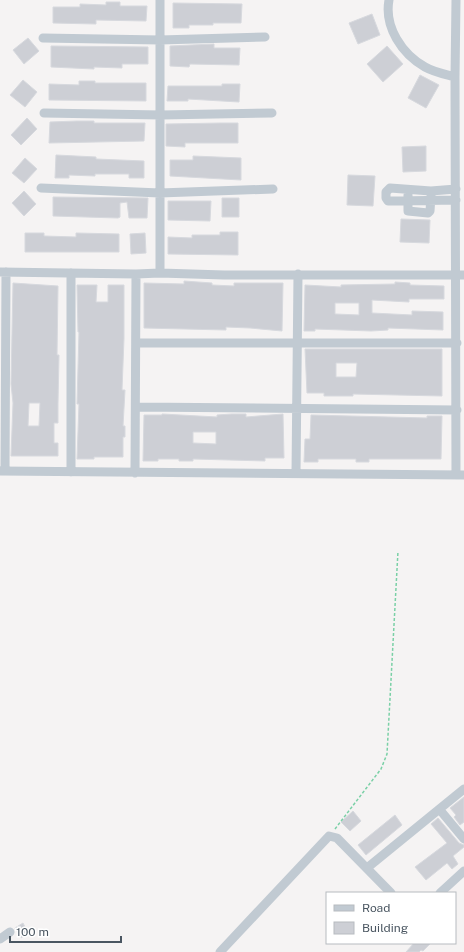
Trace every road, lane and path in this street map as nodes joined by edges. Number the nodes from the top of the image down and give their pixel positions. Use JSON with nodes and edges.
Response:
{"nodes":[{"id":1,"x":160,"y":0,"type":"edge"},
{"id":2,"x":389,"y":0,"type":"edge"},
{"id":3,"x":456,"y":0,"type":"edge"},
{"id":4,"x":265,"y":37,"type":"dead end"},
{"id":5,"x":43,"y":38,"type":"dead end"},
{"id":6,"x":160,"y":40,"type":"junction"},
{"id":7,"x":455,"y":77,"type":"junction"},
{"id":8,"x":44,"y":113,"type":"dead end"},
{"id":9,"x":272,"y":113,"type":"dead end"},
{"id":10,"x":161,"y":115,"type":"junction"},
{"id":11,"x":41,"y":188,"type":"dead end"},
{"id":12,"x":273,"y":189,"type":"dead end"},
{"id":13,"x":408,"y":189,"type":"junction"},
{"id":14,"x":456,"y":189,"type":"junction"},
{"id":15,"x":430,"y":191,"type":"junction"},
{"id":16,"x":160,"y":193,"type":"junction"},
{"id":17,"x":456,"y":200,"type":"junction"},
{"id":18,"x":408,"y":201,"type":"junction"},
{"id":19,"x":431,"y":201,"type":"junction"},
{"id":20,"x":3,"y":272,"type":"edge"},
{"id":21,"x":160,"y":273,"type":"junction"},
{"id":22,"x":71,"y":274,"type":"junction"},
{"id":23,"x":136,"y":274,"type":"junction"},
{"id":24,"x":298,"y":274,"type":"junction"},
{"id":25,"x":460,"y":275,"type":"edge"},
{"id":26,"x":137,"y":343,"type":"junction"},
{"id":27,"x":457,"y":343,"type":"junction"},
{"id":28,"x":297,"y":344,"type":"junction"},
{"id":29,"x":137,"y":407,"type":"junction"},
{"id":30,"x":296,"y":410,"type":"junction"},
{"id":31,"x":456,"y":410,"type":"junction"},
{"id":32,"x":2,"y":471,"type":"edge"},
{"id":33,"x":71,"y":472,"type":"junction"},
{"id":34,"x":136,"y":473,"type":"junction"},
{"id":35,"x":296,"y":473,"type":"junction"},
{"id":36,"x":460,"y":475,"type":"edge"},
{"id":37,"x":398,"y":551,"type":"dead end"},
{"id":38,"x":464,"y":789,"type":"edge"},
{"id":39,"x":440,"y":810,"type":"junction"},
{"id":40,"x":329,"y":836,"type":"junction"},
{"id":41,"x":463,"y":836,"type":"edge"},
{"id":42,"x":367,"y":868,"type":"junction"},
{"id":43,"x":464,"y":871,"type":"edge"},
{"id":44,"x":390,"y":892,"type":"edge"},
{"id":45,"x":441,"y":892,"type":"edge"},
{"id":46,"x":10,"y":932,"type":"dead end"},
{"id":47,"x":0,"y":939,"type":"edge"},
{"id":48,"x":220,"y":952,"type":"edge"}],
"edges":[{"from":1,"to":6,"type":"street"},
{"from":2,"to":7,"type":"street"},
{"from":3,"to":7,"type":"street"},
{"from":4,"to":6,"type":"street"},
{"from":5,"to":6,"type":"street"},
{"from":6,"to":10,"type":"street"},
{"from":7,"to":14,"type":"street"},
{"from":8,"to":10,"type":"street"},
{"from":9,"to":10,"type":"street"},
{"from":10,"to":16,"type":"street"},
{"from":11,"to":16,"type":"street"},
{"from":12,"to":16,"type":"street"},
{"from":13,"to":15,"type":"street"},
{"from":13,"to":18,"type":"street"},
{"from":13,"to":18,"type":"street"},
{"from":14,"to":15,"type":"street"},
{"from":14,"to":17,"type":"street"},
{"from":15,"to":19,"type":"street"},
{"from":16,"to":21,"type":"street"},
{"from":17,"to":19,"type":"street"},
{"from":17,"to":25,"type":"street"},
{"from":18,"to":19,"type":"street"},
{"from":20,"to":22,"type":"street"},
{"from":20,"to":32,"type":"street"},
{"from":21,"to":23,"type":"street"},
{"from":21,"to":24,"type":"street"},
{"from":22,"to":23,"type":"street"},
{"from":22,"to":33,"type":"street"},
{"from":23,"to":26,"type":"street"},
{"from":24,"to":25,"type":"street"},
{"from":24,"to":28,"type":"street"},
{"from":25,"to":27,"type":"street"},
{"from":26,"to":28,"type":"street"},
{"from":26,"to":29,"type":"street"},
{"from":27,"to":28,"type":"street"},
{"from":27,"to":31,"type":"street"},
{"from":28,"to":30,"type":"street"},
{"from":29,"to":30,"type":"street"},
{"from":29,"to":34,"type":"street"},
{"from":30,"to":31,"type":"street"},
{"from":30,"to":35,"type":"street"},
{"from":31,"to":36,"type":"street"},
{"from":32,"to":33,"type":"street"},
{"from":33,"to":34,"type":"street"},
{"from":34,"to":35,"type":"street"},
{"from":35,"to":36,"type":"street"},
{"from":37,"to":40,"type":"path"},
{"from":38,"to":39,"type":"street"},
{"from":39,"to":41,"type":"street"},
{"from":39,"to":42,"type":"street"},
{"from":40,"to":42,"type":"street"},
{"from":40,"to":48,"type":"street"},
{"from":42,"to":44,"type":"street"},
{"from":43,"to":45,"type":"street"},
{"from":46,"to":47,"type":"street"}]}
